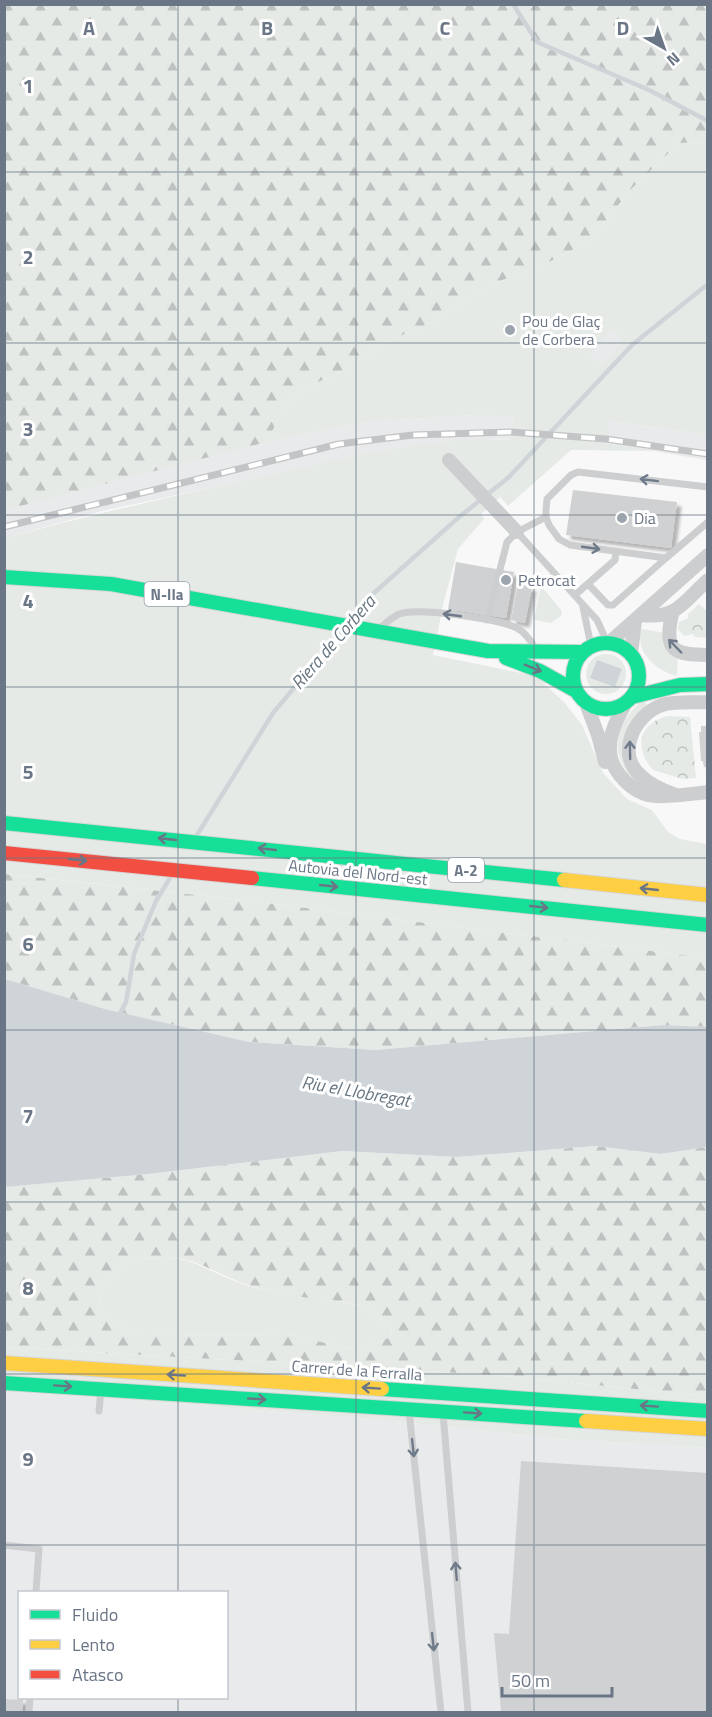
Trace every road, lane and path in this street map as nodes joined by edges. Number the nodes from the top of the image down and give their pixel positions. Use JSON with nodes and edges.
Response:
{"nodes":[{"id":1,"x":449,"y":460,"type":"dead end"},
{"id":2,"x":708,"y":487,"type":"edge"},
{"id":3,"x":546,"y":517,"type":"junction"},
{"id":4,"x":708,"y":522,"type":"edge"},
{"id":5,"x":517,"y":532,"type":"junction"},
{"id":6,"x":616,"y":551,"type":"junction"},
{"id":7,"x":708,"y":555,"type":"edge"},
{"id":8,"x":666,"y":558,"type":"junction"},
{"id":9,"x":4,"y":578,"type":"edge"},
{"id":10,"x":707,"y":580,"type":"edge"},
{"id":11,"x":588,"y":584,"type":"junction"},
{"id":12,"x":575,"y":595,"type":"junction"},
{"id":13,"x":583,"y":604,"type":"junction"},
{"id":14,"x":672,"y":614,"type":"junction"},
{"id":15,"x":638,"y":618,"type":"junction"},
{"id":16,"x":487,"y":620,"type":"junction"},
{"id":17,"x":369,"y":631,"type":"junction"},
{"id":18,"x":608,"y":642,"type":"junction"},
{"id":19,"x":587,"y":649,"type":"junction"},
{"id":20,"x":488,"y":651,"type":"junction"},
{"id":21,"x":539,"y":653,"type":"junction"},
{"id":22,"x":708,"y":655,"type":"edge"},
{"id":23,"x":633,"y":657,"type":"junction"},
{"id":24,"x":708,"y":684,"type":"edge"},
{"id":25,"x":680,"y":685,"type":"junction"},
{"id":26,"x":576,"y":691,"type":"junction"},
{"id":27,"x":630,"y":699,"type":"junction"},
{"id":28,"x":708,"y":702,"type":"edge"},
{"id":29,"x":586,"y":703,"type":"junction"},
{"id":30,"x":708,"y":792,"type":"edge"},
{"id":31,"x":669,"y":794,"type":"junction"},
{"id":32,"x":4,"y":823,"type":"edge"},
{"id":33,"x":4,"y":853,"type":"edge"},
{"id":34,"x":708,"y":895,"type":"edge"},
{"id":35,"x":708,"y":925,"type":"edge"},
{"id":36,"x":4,"y":1363,"type":"edge"},
{"id":37,"x":103,"y":1370,"type":"junction"},
{"id":38,"x":4,"y":1383,"type":"edge"},
{"id":39,"x":101,"y":1389,"type":"junction"},
{"id":40,"x":408,"y":1390,"type":"junction"},
{"id":41,"x":443,"y":1392,"type":"junction"},
{"id":42,"x":408,"y":1409,"type":"junction"},
{"id":43,"x":708,"y":1411,"type":"edge"},
{"id":44,"x":99,"y":1412,"type":"dead end"},
{"id":45,"x":443,"y":1412,"type":"junction"},
{"id":46,"x":708,"y":1429,"type":"edge"},
{"id":47,"x":4,"y":1545,"type":"edge"},
{"id":48,"x":36,"y":1591,"type":"edge"},
{"id":49,"x":441,"y":1713,"type":"edge"},
{"id":50,"x":468,"y":1713,"type":"edge"}],
"edges":[{"from":1,"to":5,"type":"street"},
{"from":2,"to":3,"type":"lane","one_way":true},
{"from":3,"to":5,"type":"lane"},
{"from":3,"to":6,"type":"lane","one_way":true},
{"from":4,"to":8,"type":"lane"},
{"from":5,"to":12,"type":"lane"},
{"from":5,"to":16,"type":"lane"},
{"from":6,"to":8,"type":"lane"},
{"from":6,"to":11,"type":"lane"},
{"from":7,"to":15,"type":"street"},
{"from":8,"to":11,"type":"lane"},
{"from":9,"to":17,"type":"main road","number":"N-IIa"},
{"from":10,"to":14,"type":"street"},
{"from":11,"to":12,"type":"lane"},
{"from":12,"to":13,"type":"lane"},
{"from":13,"to":18,"type":"lane"},
{"from":13,"to":19,"type":"lane"},
{"from":14,"to":15,"type":"street"},
{"from":22,"to":14,"type":"street","one_way":true},
{"from":15,"to":18,"type":"street"},
{"from":15,"to":23,"type":"street"},
{"from":16,"to":17,"type":"lane","one_way":true},
{"from":16,"to":21,"type":"lane"},
{"from":17,"to":20,"type":"main road","number":"N-IIa"},
{"from":18,"to":19,"type":"main road","number":"N-IIa"},
{"from":18,"to":23,"type":"main road"},
{"from":19,"to":21,"type":"main road","number":"N-IIa"},
{"from":19,"to":26,"type":"main road"},
{"from":20,"to":21,"type":"main road","number":"N-IIa"},
{"from":20,"to":26,"type":"main road","number":"N-IIa","one_way":true},
{"from":23,"to":25,"type":"main road"},
{"from":23,"to":27,"type":"main road"},
{"from":24,"to":25,"type":"main road"},
{"from":25,"to":27,"type":"main road"},
{"from":26,"to":29,"type":"main road","number":"N-IIa"},
{"from":27,"to":29,"type":"main road"},
{"from":27,"to":31,"type":"street"},
{"from":31,"to":28,"type":"street","one_way":true},
{"from":29,"to":31,"type":"street"},
{"from":30,"to":31,"type":"street"},
{"from":34,"to":32,"type":"main road","name":"Autovia del Nord-est","number":"A-2","one_way":true},
{"from":33,"to":35,"type":"main road","name":"Autovia del Nord-est","number":"A-2","one_way":true},
{"from":36,"to":37,"type":"main road","name":"Carrer de la Ferralla"},
{"from":37,"to":39,"type":"lane"},
{"from":40,"to":37,"type":"main road","name":"Carrer de la Ferralla","one_way":true},
{"from":38,"to":39,"type":"main road","one_way":true},
{"from":39,"to":42,"type":"main road","one_way":true},
{"from":39,"to":44,"type":"lane"},
{"from":40,"to":41,"type":"main road","name":"Carrer de la Ferralla"},
{"from":40,"to":42,"type":"lane"},
{"from":43,"to":41,"type":"main road","name":"Carrer de la Ferralla","one_way":true},
{"from":41,"to":45,"type":"lane"},
{"from":42,"to":45,"type":"main road"},
{"from":42,"to":49,"type":"lane","one_way":true},
{"from":45,"to":46,"type":"main road","one_way":true},
{"from":50,"to":45,"type":"lane","one_way":true},
{"from":47,"to":48,"type":"lane"}]}
